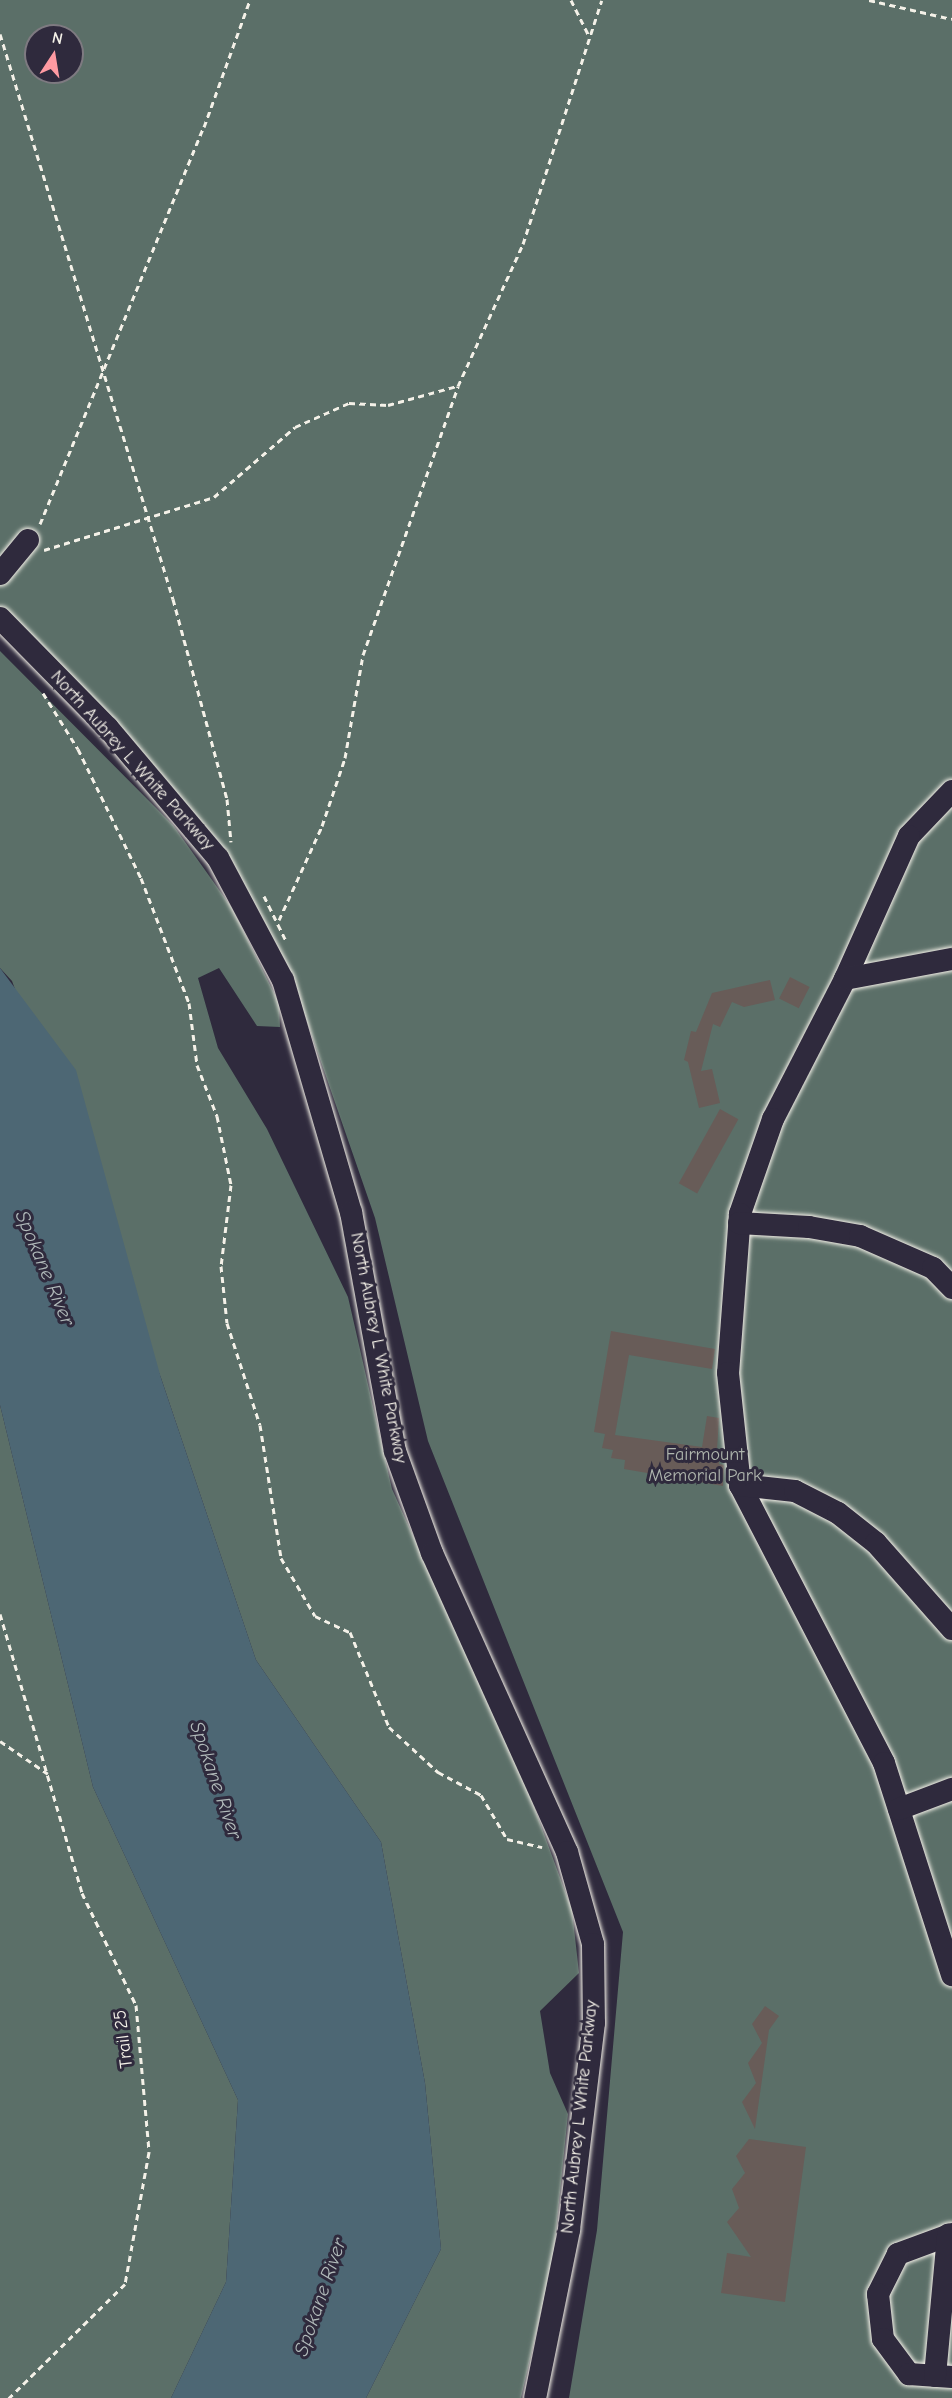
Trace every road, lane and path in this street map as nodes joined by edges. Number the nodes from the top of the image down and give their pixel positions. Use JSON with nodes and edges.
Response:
{"nodes":[{"id":1,"x":250,"y":0,"type":"edge"},
{"id":2,"x":571,"y":0,"type":"edge"},
{"id":3,"x":602,"y":0,"type":"edge"},
{"id":4,"x":869,"y":0,"type":"edge"},
{"id":5,"x":952,"y":19,"type":"edge"},
{"id":6,"x":0,"y":34,"type":"edge"},
{"id":7,"x":589,"y":37,"type":"junction"},
{"id":8,"x":102,"y":369,"type":"junction"},
{"id":9,"x":458,"y":386,"type":"junction"},
{"id":10,"x":148,"y":519,"type":"junction"},
{"id":11,"x":23,"y":545,"type":"junction"},
{"id":12,"x":0,"y":574,"type":"edge"},
{"id":13,"x":0,"y":618,"type":"edge"},
{"id":14,"x":38,"y":685,"type":"dead end"},
{"id":15,"x":952,"y":791,"type":"edge"},
{"id":16,"x":236,"y":851,"type":"dead end"},
{"id":17,"x":279,"y":920,"type":"dead end"},
{"id":18,"x":952,"y":959,"type":"edge"},
{"id":19,"x":845,"y":979,"type":"junction"},
{"id":20,"x":739,"y":1223,"type":"junction"},
{"id":21,"x":952,"y":1287,"type":"edge"},
{"id":22,"x":740,"y":1485,"type":"junction"},
{"id":23,"x":0,"y":1614,"type":"edge"},
{"id":24,"x":952,"y":1629,"type":"edge"},
{"id":25,"x":0,"y":1741,"type":"edge"},
{"id":26,"x":50,"y":1775,"type":"junction"},
{"id":27,"x":952,"y":1789,"type":"edge"},
{"id":28,"x":899,"y":1809,"type":"junction"},
{"id":29,"x":567,"y":1852,"type":"junction"},
{"id":30,"x":952,"y":1975,"type":"edge"},
{"id":31,"x":950,"y":2234,"type":"edge"},
{"id":32,"x":944,"y":2377,"type":"edge"},
{"id":33,"x":9,"y":2398,"type":"edge"},
{"id":34,"x":535,"y":2398,"type":"edge"}],
"edges":[{"from":1,"to":8,"type":"path"},
{"from":2,"to":7,"type":"path"},
{"from":3,"to":7,"type":"path"},
{"from":4,"to":5,"type":"path"},
{"from":6,"to":8,"type":"path"},
{"from":7,"to":9,"type":"path"},
{"from":8,"to":10,"type":"path"},
{"from":8,"to":11,"type":"path"},
{"from":9,"to":10,"type":"path"},
{"from":9,"to":17,"type":"path"},
{"from":10,"to":11,"type":"path"},
{"from":10,"to":16,"type":"path"},
{"from":11,"to":12,"type":"street"},
{"from":13,"to":29,"type":"street","name":"North Aubrey L White Parkway"},
{"from":14,"to":29,"type":"path"},
{"from":15,"to":19,"type":"street"},
{"from":18,"to":19,"type":"street"},
{"from":19,"to":20,"type":"street"},
{"from":20,"to":21,"type":"street"},
{"from":20,"to":22,"type":"street"},
{"from":22,"to":24,"type":"street"},
{"from":22,"to":28,"type":"street"},
{"from":23,"to":26,"type":"path","name":"Trail 25"},
{"from":25,"to":26,"type":"path"},
{"from":26,"to":33,"type":"path","name":"Trail 25"},
{"from":27,"to":28,"type":"street"},
{"from":28,"to":30,"type":"street"},
{"from":29,"to":34,"type":"street","name":"North Aubrey L White Parkway"},
{"from":31,"to":32,"type":"street"},
{"from":31,"to":32,"type":"street"}]}
